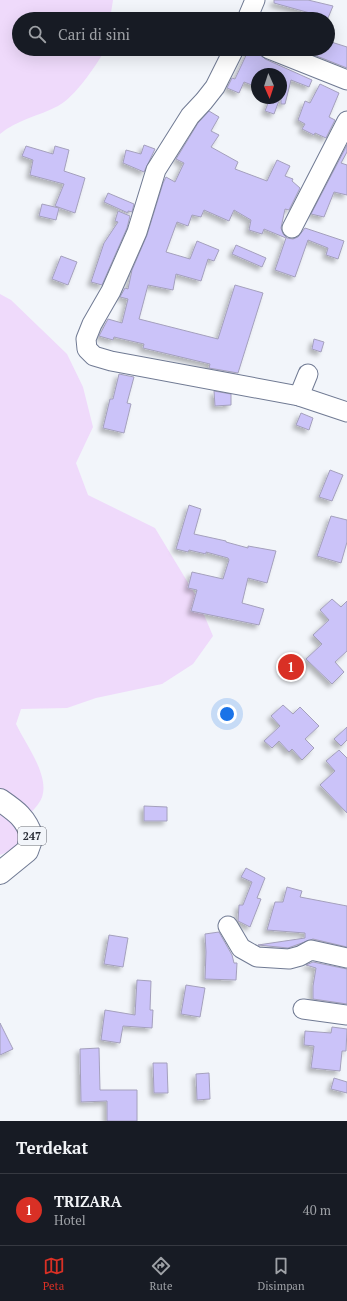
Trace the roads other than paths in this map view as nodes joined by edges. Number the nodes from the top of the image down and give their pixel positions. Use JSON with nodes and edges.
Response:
{"nodes":[{"id":1,"x":255,"y":0,"type":"edge"},
{"id":2,"x":250,"y":12,"type":"edge"},
{"id":3,"x":230,"y":56,"type":"edge"},
{"id":4,"x":287,"y":56,"type":"edge"},
{"id":5,"x":347,"y":80,"type":"edge"},
{"id":6,"x":347,"y":121,"type":"edge"},
{"id":7,"x":292,"y":228,"type":"dead end"},
{"id":8,"x":308,"y":374,"type":"dead end"},
{"id":9,"x":299,"y":396,"type":"junction"},
{"id":10,"x":347,"y":412,"type":"edge"},
{"id":11,"x":0,"y":800,"type":"edge"},
{"id":12,"x":0,"y":873,"type":"edge"},
{"id":13,"x":228,"y":926,"type":"dead end"},
{"id":14,"x":347,"y":958,"type":"edge"},
{"id":15,"x":303,"y":1009,"type":"dead end"},
{"id":16,"x":347,"y":1015,"type":"edge"}],
"edges":[{"from":1,"to":2,"type":"street"},
{"from":3,"to":9,"type":"street"},
{"from":4,"to":5,"type":"street"},
{"from":6,"to":7,"type":"street"},
{"from":8,"to":9,"type":"street"},
{"from":9,"to":10,"type":"street"},
{"from":11,"to":12,"type":"main road","number":"247"},
{"from":13,"to":14,"type":"street"},
{"from":15,"to":16,"type":"street"}]}
